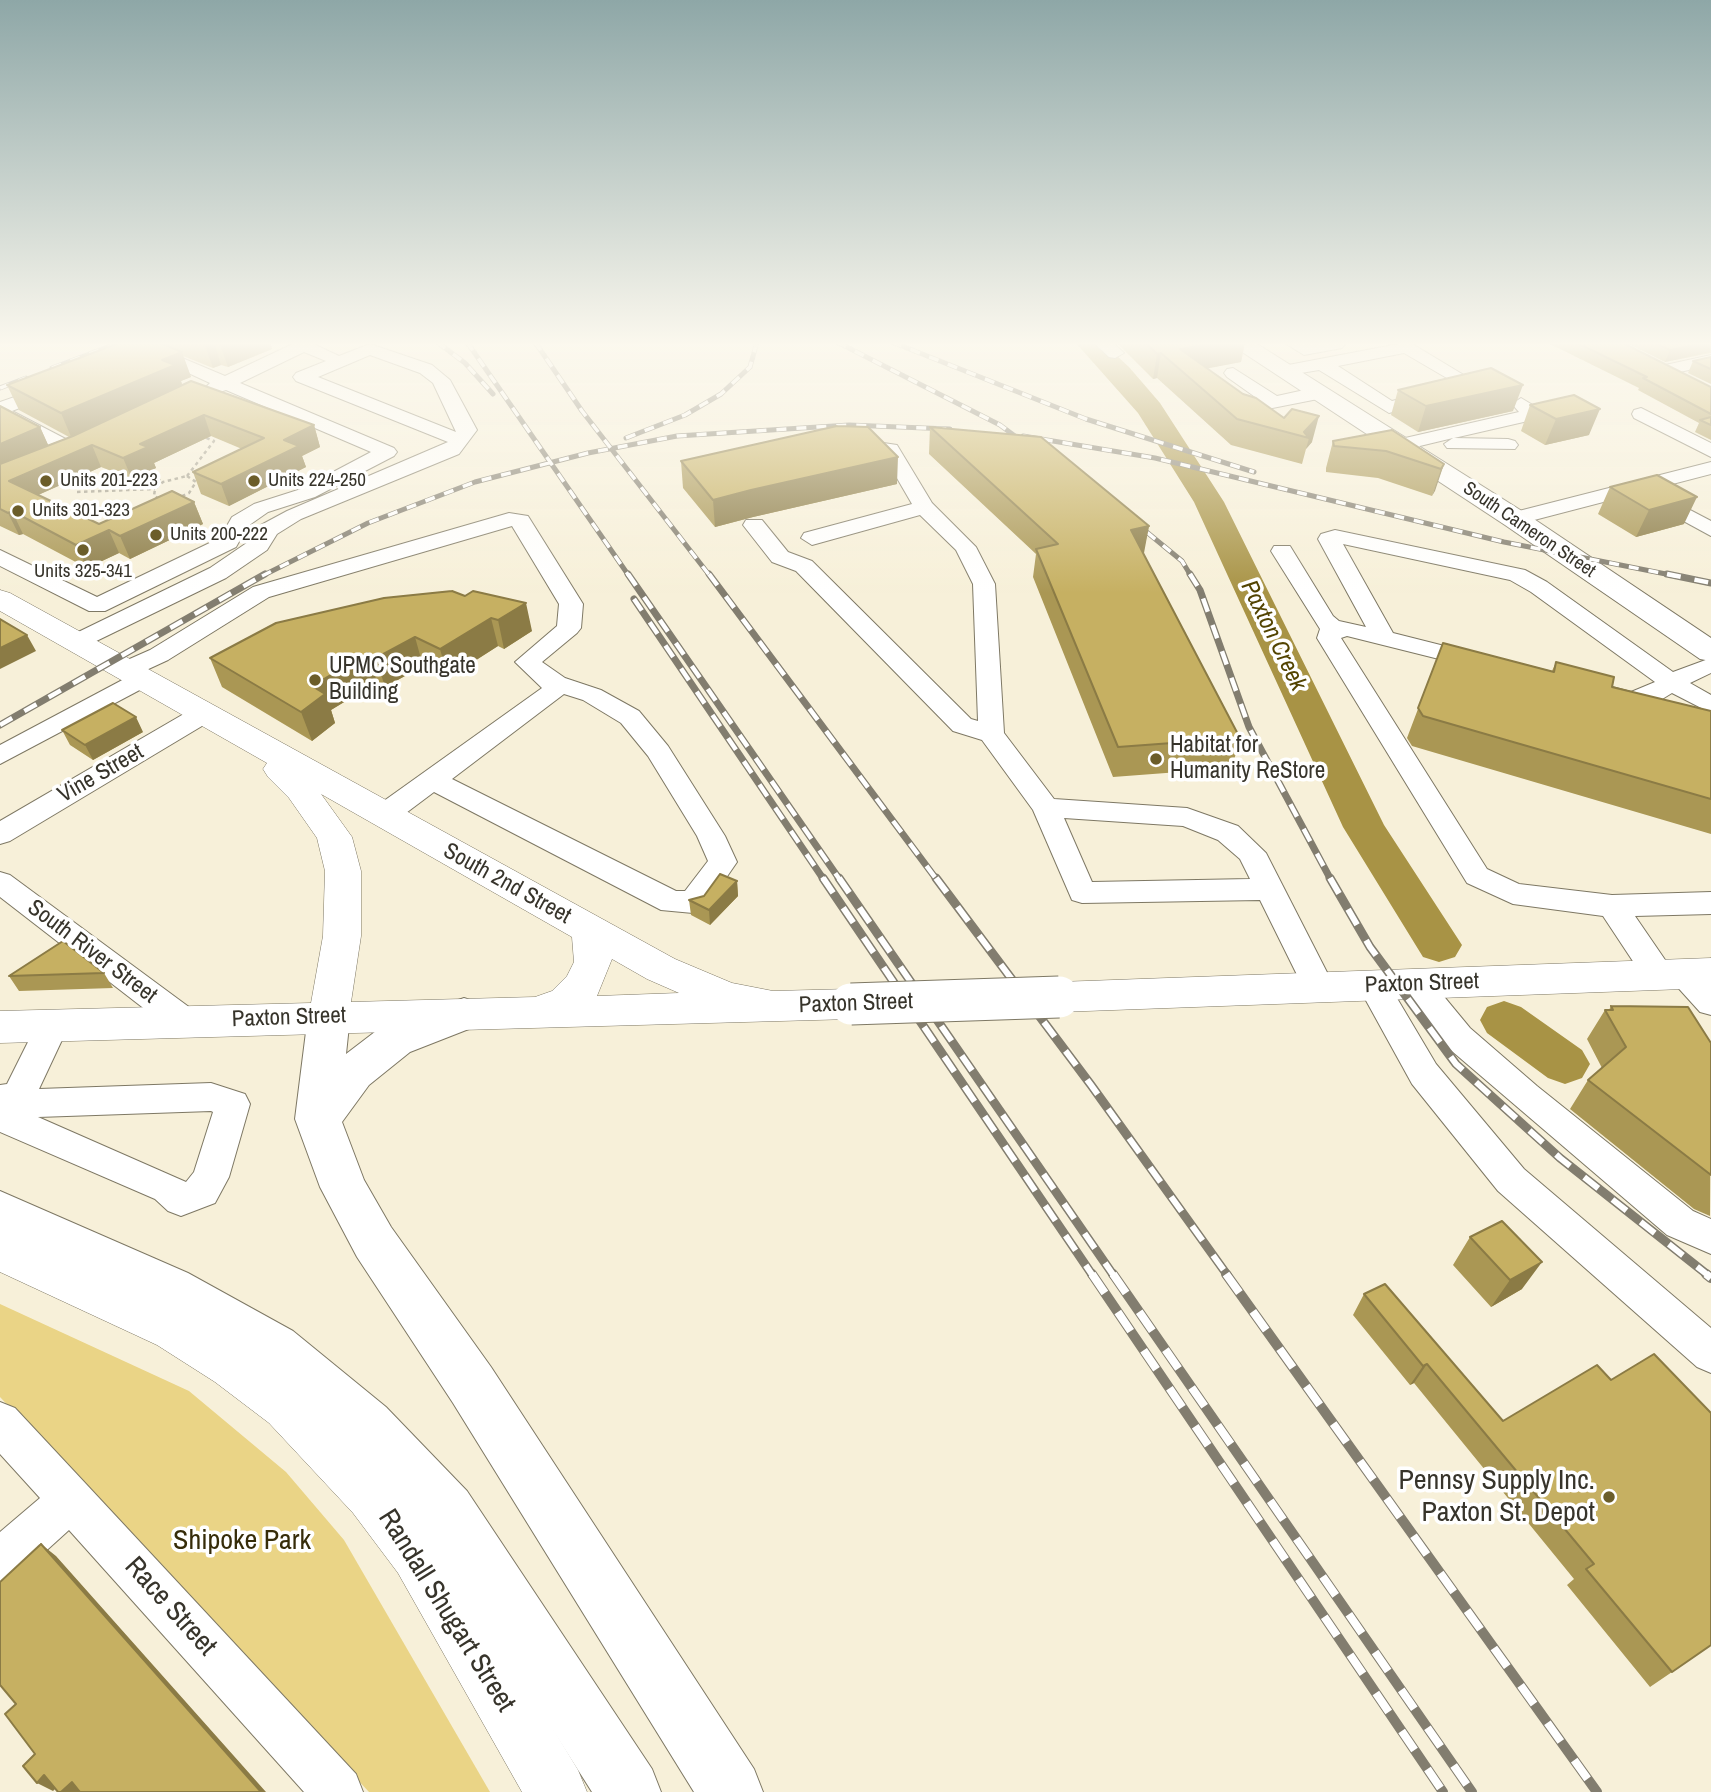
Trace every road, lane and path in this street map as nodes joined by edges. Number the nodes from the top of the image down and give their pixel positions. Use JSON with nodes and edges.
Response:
{"nodes":[{"id":1,"x":28,"y":426,"type":"edge"},
{"id":2,"x":325,"y":426,"type":"edge"},
{"id":3,"x":424,"y":426,"type":"edge"},
{"id":4,"x":465,"y":426,"type":"edge"},
{"id":5,"x":1375,"y":426,"type":"edge"},
{"id":6,"x":1393,"y":426,"type":"edge"},
{"id":7,"x":1489,"y":426,"type":"edge"},
{"id":8,"x":1663,"y":426,"type":"edge"},
{"id":9,"x":193,"y":433,"type":"edge"},
{"id":10,"x":98,"y":440,"type":"edge"},
{"id":11,"x":460,"y":440,"type":"junction"},
{"id":12,"x":830,"y":444,"type":"edge"},
{"id":13,"x":1508,"y":445,"type":"dead end"},
{"id":14,"x":1410,"y":446,"type":"junction"},
{"id":15,"x":74,"y":451,"type":"junction"},
{"id":16,"x":1711,"y":451,"type":"edge"},
{"id":17,"x":51,"y":460,"type":"edge"},
{"id":18,"x":1711,"y":468,"type":"edge"},
{"id":19,"x":144,"y":474,"type":"dead end"},
{"id":20,"x":187,"y":476,"type":"junction"},
{"id":21,"x":207,"y":479,"type":"edge"},
{"id":22,"x":163,"y":482,"type":"junction"},
{"id":23,"x":196,"y":482,"type":"junction"},
{"id":24,"x":1637,"y":487,"type":"junction"},
{"id":25,"x":155,"y":489,"type":"junction"},
{"id":26,"x":77,"y":492,"type":"dead end"},
{"id":27,"x":161,"y":500,"type":"junction"},
{"id":28,"x":924,"y":507,"type":"junction"},
{"id":29,"x":152,"y":510,"type":"edge"},
{"id":30,"x":1515,"y":519,"type":"junction"},
{"id":31,"x":754,"y":525,"type":"dead end"},
{"id":32,"x":1711,"y":530,"type":"edge"},
{"id":33,"x":812,"y":538,"type":"dead end"},
{"id":34,"x":1282,"y":551,"type":"dead end"},
{"id":35,"x":1,"y":558,"type":"edge"},
{"id":36,"x":0,"y":599,"type":"edge"},
{"id":37,"x":1332,"y":628,"type":"junction"},
{"id":38,"x":1384,"y":638,"type":"junction"},
{"id":39,"x":76,"y":642,"type":"junction"},
{"id":40,"x":1711,"y":652,"type":"edge"},
{"id":41,"x":1711,"y":665,"type":"edge"},
{"id":42,"x":1501,"y":667,"type":"edge"},
{"id":43,"x":133,"y":675,"type":"junction"},
{"id":44,"x":556,"y":683,"type":"junction"},
{"id":45,"x":1672,"y":683,"type":"junction"},
{"id":46,"x":1592,"y":690,"type":"edge"},
{"id":47,"x":1711,"y":705,"type":"edge"},
{"id":48,"x":203,"y":714,"type":"junction"},
{"id":49,"x":991,"y":734,"type":"junction"},
{"id":50,"x":245,"y":738,"type":"junction"},
{"id":51,"x":0,"y":756,"type":"edge"},
{"id":52,"x":432,"y":780,"type":"junction"},
{"id":53,"x":1046,"y":808,"type":"junction"},
{"id":54,"x":384,"y":815,"type":"junction"},
{"id":55,"x":0,"y":834,"type":"edge"},
{"id":56,"x":0,"y":882,"type":"edge"},
{"id":57,"x":1268,"y":889,"type":"junction"},
{"id":58,"x":1711,"y":903,"type":"edge"},
{"id":59,"x":1612,"y":906,"type":"junction"},
{"id":60,"x":591,"y":931,"type":"junction"},
{"id":61,"x":1685,"y":974,"type":"edge"},
{"id":62,"x":1416,"y":984,"type":"junction"},
{"id":63,"x":1374,"y":986,"type":"junction"},
{"id":64,"x":1319,"y":988,"type":"junction"},
{"id":65,"x":1711,"y":1003,"type":"edge"},
{"id":66,"x":778,"y":1007,"type":"junction"},
{"id":67,"x":537,"y":1012,"type":"junction"},
{"id":68,"x":464,"y":1014,"type":"junction"},
{"id":69,"x":329,"y":1016,"type":"junction"},
{"id":70,"x":185,"y":1022,"type":"junction"},
{"id":71,"x":53,"y":1026,"type":"junction"},
{"id":72,"x":0,"y":1027,"type":"edge"},
{"id":73,"x":9,"y":1098,"type":"edge"},
{"id":74,"x":318,"y":1119,"type":"junction"},
{"id":75,"x":0,"y":1212,"type":"edge"},
{"id":76,"x":1711,"y":1237,"type":"edge"},
{"id":77,"x":0,"y":1250,"type":"edge"},
{"id":78,"x":1711,"y":1354,"type":"edge"},
{"id":79,"x":0,"y":1423,"type":"edge"},
{"id":80,"x":71,"y":1499,"type":"junction"},
{"id":81,"x":0,"y":1562,"type":"edge"},
{"id":82,"x":338,"y":1792,"type":"edge"},
{"id":83,"x":556,"y":1792,"type":"edge"},
{"id":84,"x":629,"y":1792,"type":"edge"},
{"id":85,"x":731,"y":1792,"type":"edge"}],
"edges":[{"from":1,"to":15,"type":"street"},
{"from":2,"to":35,"type":"street"},
{"from":3,"to":11,"type":"street"},
{"from":4,"to":11,"type":"street"},
{"from":5,"to":14,"type":"highway","name":"South Cameron Street"},
{"from":6,"to":14,"type":"street"},
{"from":7,"to":14,"type":"street"},
{"from":8,"to":16,"type":"street"},
{"from":9,"to":20,"type":"path"},
{"from":10,"to":15,"type":"street"},
{"from":11,"to":39,"type":"street"},
{"from":12,"to":28,"type":"street"},
{"from":13,"to":14,"type":"street"},
{"from":14,"to":30,"type":"highway","name":"South Cameron Street"},
{"from":15,"to":17,"type":"street"},
{"from":18,"to":24,"type":"street"},
{"from":19,"to":22,"type":"path"},
{"from":20,"to":22,"type":"path"},
{"from":20,"to":23,"type":"path"},
{"from":21,"to":23,"type":"path"},
{"from":22,"to":25,"type":"path"},
{"from":23,"to":27,"type":"path"},
{"from":24,"to":30,"type":"street"},
{"from":24,"to":32,"type":"street"},
{"from":25,"to":26,"type":"path"},
{"from":25,"to":27,"type":"path"},
{"from":27,"to":29,"type":"path"},
{"from":28,"to":33,"type":"street"},
{"from":28,"to":49,"type":"street"},
{"from":30,"to":40,"type":"highway","name":"South Cameron Street"},
{"from":31,"to":49,"type":"street"},
{"from":34,"to":37,"type":"street"},
{"from":36,"to":39,"type":"main road","name":"South 2nd Street"},
{"from":37,"to":38,"type":"street"},
{"from":37,"to":59,"type":"street"},
{"from":38,"to":42,"type":"street"},
{"from":38,"to":45,"type":"street"},
{"from":39,"to":43,"type":"main road","name":"South 2nd Street"},
{"from":41,"to":45,"type":"street"},
{"from":43,"to":44,"type":"street"},
{"from":43,"to":48,"type":"main road","name":"South 2nd Street"},
{"from":43,"to":51,"type":"street"},
{"from":44,"to":52,"type":"street"},
{"from":44,"to":52,"type":"street"},
{"from":45,"to":46,"type":"street"},
{"from":45,"to":47,"type":"street"},
{"from":48,"to":50,"type":"main road","name":"South 2nd Street"},
{"from":48,"to":55,"type":"street","name":"Vine Street"},
{"from":49,"to":53,"type":"street"},
{"from":50,"to":54,"type":"main road","name":"South 2nd Street"},
{"from":50,"to":69,"type":"main road","name":"South 2nd Street"},
{"from":52,"to":54,"type":"street"},
{"from":53,"to":57,"type":"street"},
{"from":53,"to":57,"type":"street"},
{"from":54,"to":60,"type":"main road","name":"South 2nd Street"},
{"from":56,"to":70,"type":"street","name":"South River Street"},
{"from":57,"to":64,"type":"street"},
{"from":58,"to":59,"type":"street"},
{"from":59,"to":61,"type":"street"},
{"from":60,"to":66,"type":"main road","name":"South 2nd Street"},
{"from":60,"to":67,"type":"main road"},
{"from":61,"to":62,"type":"main road","name":"Paxton Street"},
{"from":61,"to":65,"type":"street"},
{"from":62,"to":63,"type":"main road","name":"Paxton Street"},
{"from":62,"to":76,"type":"street"},
{"from":63,"to":64,"type":"main road","name":"Paxton Street"},
{"from":63,"to":78,"type":"street"},
{"from":64,"to":66,"type":"main road","name":"Paxton Street","bridge":true},
{"from":66,"to":67,"type":"main road","name":"Paxton Street"},
{"from":67,"to":68,"type":"main road","name":"Paxton Street"},
{"from":68,"to":69,"type":"main road","name":"Paxton Street"},
{"from":68,"to":74,"type":"highway"},
{"from":69,"to":70,"type":"main road","name":"Paxton Street"},
{"from":69,"to":74,"type":"highway"},
{"from":70,"to":71,"type":"main road","name":"Paxton Street"},
{"from":71,"to":72,"type":"main road","name":"Paxton Street"},
{"from":71,"to":73,"type":"street"},
{"from":73,"to":73,"type":"street"},
{"from":74,"to":85,"type":"highway"},
{"from":75,"to":84,"type":"highway"},
{"from":77,"to":83,"type":"main road","name":"Randall Shugart Street"},
{"from":79,"to":80,"type":"street","name":"Race Street"},
{"from":80,"to":81,"type":"street"},
{"from":80,"to":82,"type":"street","name":"Race Street"}]}
